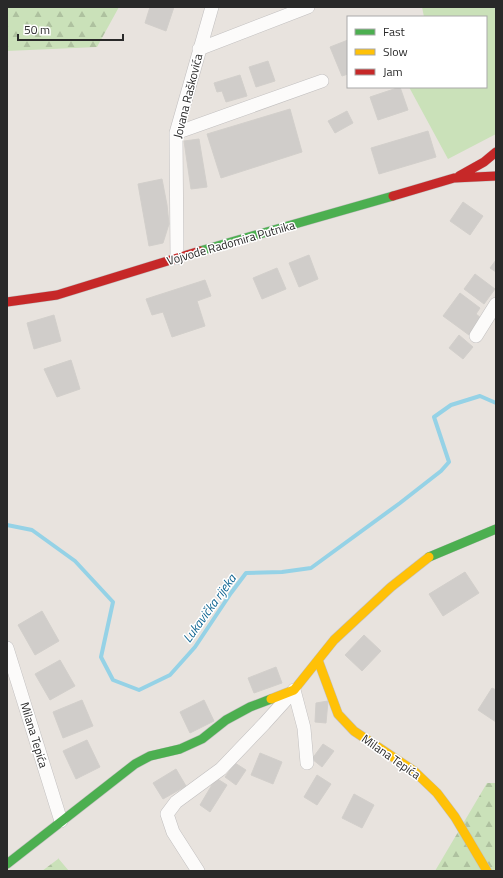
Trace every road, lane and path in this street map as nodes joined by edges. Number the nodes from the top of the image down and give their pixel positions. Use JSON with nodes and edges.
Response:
{"nodes":[{"id":1,"x":212,"y":7,"type":"edge"},
{"id":2,"x":308,"y":7,"type":"edge"},
{"id":3,"x":199,"y":49,"type":"junction"},
{"id":4,"x":322,"y":81,"type":"dead end"},
{"id":5,"x":176,"y":133,"type":"junction"},
{"id":6,"x":496,"y":152,"type":"edge"},
{"id":7,"x":496,"y":176,"type":"edge"},
{"id":8,"x":454,"y":178,"type":"junction"},
{"id":9,"x":177,"y":258,"type":"junction"},
{"id":10,"x":7,"y":302,"type":"edge"},
{"id":11,"x":496,"y":304,"type":"edge"},
{"id":12,"x":476,"y":336,"type":"dead end"},
{"id":13,"x":496,"y":529,"type":"edge"},
{"id":14,"x":7,"y":648,"type":"edge"},
{"id":15,"x":318,"y":660,"type":"junction"},
{"id":16,"x":294,"y":690,"type":"junction"},
{"id":17,"x":307,"y":763,"type":"dead end"},
{"id":18,"x":61,"y":821,"type":"junction"},
{"id":19,"x":7,"y":864,"type":"edge"},
{"id":20,"x":198,"y":871,"type":"edge"},
{"id":21,"x":487,"y":871,"type":"edge"}],
"edges":[{"from":1,"to":3,"type":"street","name":"Jovana Raškovića"},
{"from":2,"to":3,"type":"street"},
{"from":3,"to":5,"type":"street","name":"Jovana Raškovića"},
{"from":4,"to":5,"type":"street"},
{"from":5,"to":9,"type":"street","name":"Jovana Raškovića"},
{"from":6,"to":8,"type":"street","name":"Vojvode Radomira Putnika"},
{"from":7,"to":8,"type":"street","name":"Vojvode Radomira Putnika"},
{"from":8,"to":9,"type":"street","name":"Vojvode Radomira Putnika"},
{"from":9,"to":10,"type":"street","name":"Vojvode Radomira Putnika"},
{"from":11,"to":12,"type":"street"},
{"from":13,"to":15,"type":"street"},
{"from":14,"to":18,"type":"street","name":"Milana Tepića"},
{"from":15,"to":16,"type":"street"},
{"from":15,"to":21,"type":"street","name":"Milana Tepića"},
{"from":16,"to":17,"type":"street"},
{"from":16,"to":18,"type":"street"},
{"from":16,"to":20,"type":"street"},
{"from":18,"to":19,"type":"street"}]}
